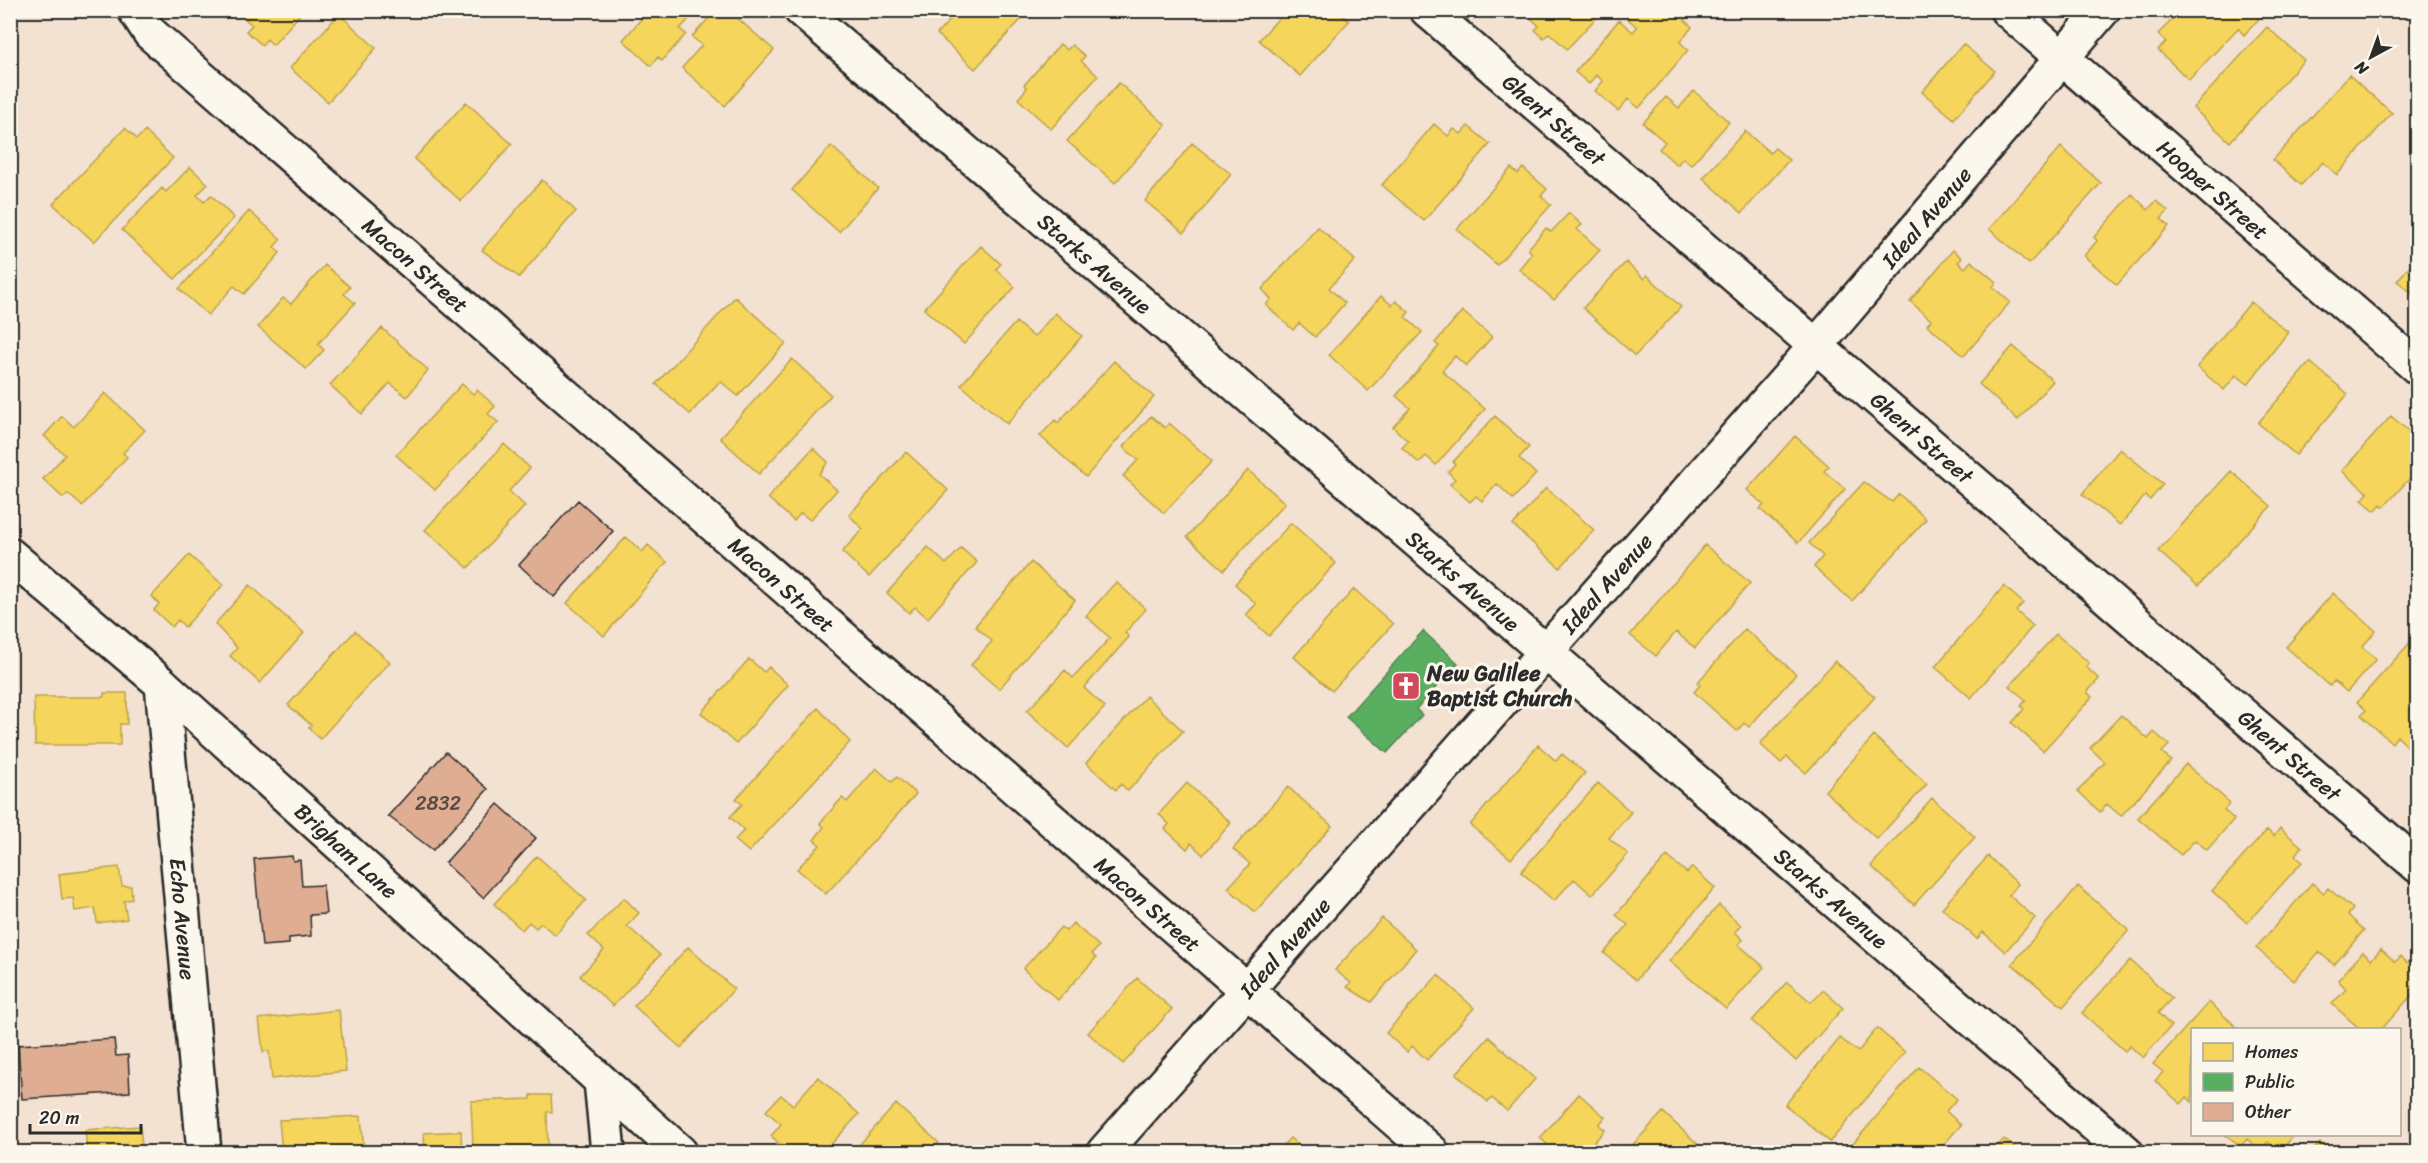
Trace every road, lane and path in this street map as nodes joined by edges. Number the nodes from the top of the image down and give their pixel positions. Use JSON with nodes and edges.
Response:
{"nodes":[{"id":1,"x":135,"y":10,"type":"edge"},
{"id":2,"x":801,"y":10,"type":"edge"},
{"id":3,"x":1427,"y":10,"type":"edge"},
{"id":4,"x":2007,"y":10,"type":"edge"},
{"id":5,"x":2103,"y":10,"type":"edge"},
{"id":6,"x":2062,"y":58,"type":"junction"},
{"id":7,"x":1816,"y":346,"type":"junction"},
{"id":8,"x":2418,"y":368,"type":"edge"},
{"id":9,"x":10,"y":555,"type":"edge"},
{"id":10,"x":1546,"y":652,"type":"junction"},
{"id":11,"x":162,"y":684,"type":"junction"},
{"id":12,"x":2418,"y":866,"type":"edge"},
{"id":13,"x":1247,"y":990,"type":"junction"},
{"id":14,"x":601,"y":1081,"type":"junction"},
{"id":15,"x":204,"y":1152,"type":"edge"},
{"id":16,"x":608,"y":1152,"type":"edge"},
{"id":17,"x":680,"y":1152,"type":"edge"},
{"id":18,"x":1104,"y":1152,"type":"edge"},
{"id":19,"x":1432,"y":1152,"type":"edge"},
{"id":20,"x":2126,"y":1152,"type":"edge"}],
"edges":[{"from":1,"to":13,"type":"street","name":"Macon Street"},
{"from":2,"to":10,"type":"street","name":"Starks Avenue"},
{"from":3,"to":7,"type":"street","name":"Ghent Street"},
{"from":4,"to":6,"type":"street","name":"Hooper Street"},
{"from":5,"to":6,"type":"street","name":"Ideal Avenue"},
{"from":6,"to":7,"type":"street","name":"Ideal Avenue"},
{"from":6,"to":8,"type":"street","name":"Hooper Street"},
{"from":7,"to":10,"type":"street","name":"Ideal Avenue"},
{"from":7,"to":12,"type":"street","name":"Ghent Street"},
{"from":9,"to":11,"type":"street","name":"Brigham Lane"},
{"from":10,"to":13,"type":"street","name":"Ideal Avenue"},
{"from":10,"to":20,"type":"street","name":"Starks Avenue"},
{"from":11,"to":14,"type":"street","name":"Brigham Lane"},
{"from":11,"to":15,"type":"street","name":"Echo Avenue"},
{"from":13,"to":18,"type":"street","name":"Ideal Avenue"},
{"from":13,"to":19,"type":"street","name":"Macon Street"},
{"from":14,"to":16,"type":"street"},
{"from":14,"to":17,"type":"street","name":"Brigham Lane"}]}
